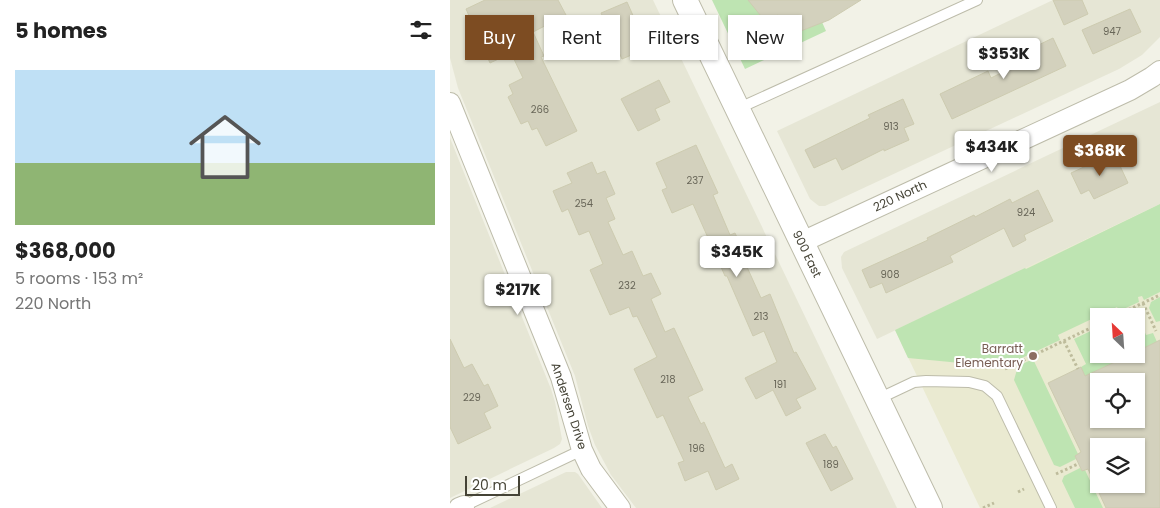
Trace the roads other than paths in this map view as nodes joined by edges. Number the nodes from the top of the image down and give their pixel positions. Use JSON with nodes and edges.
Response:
{"nodes":[{"id":1,"x":685,"y":0,"type":"edge"},
{"id":2,"x":977,"y":0,"type":"edge"},
{"id":3,"x":1160,"y":71,"type":"edge"},
{"id":4,"x":450,"y":103,"type":"edge"},
{"id":5,"x":737,"y":109,"type":"junction"},
{"id":6,"x":802,"y":242,"type":"junction"},
{"id":7,"x":878,"y":400,"type":"junction"},
{"id":8,"x":582,"y":450,"type":"junction"},
{"id":9,"x":461,"y":507,"type":"edge"},
{"id":10,"x":620,"y":508,"type":"edge"},
{"id":11,"x":930,"y":508,"type":"edge"},
{"id":12,"x":1051,"y":508,"type":"edge"}],
"edges":[{"from":1,"to":5,"type":"street","name":"900 East"},
{"from":2,"to":5,"type":"lane"},
{"from":3,"to":6,"type":"street","name":"220 North"},
{"from":4,"to":8,"type":"street","name":"Andersen Drive"},
{"from":5,"to":6,"type":"street","name":"900 East"},
{"from":6,"to":7,"type":"street","name":"900 East"},
{"from":7,"to":11,"type":"street","name":"900 East"},
{"from":7,"to":12,"type":"lane"},
{"from":8,"to":9,"type":"lane"},
{"from":8,"to":10,"type":"street","name":"Andersen Drive"}]}
